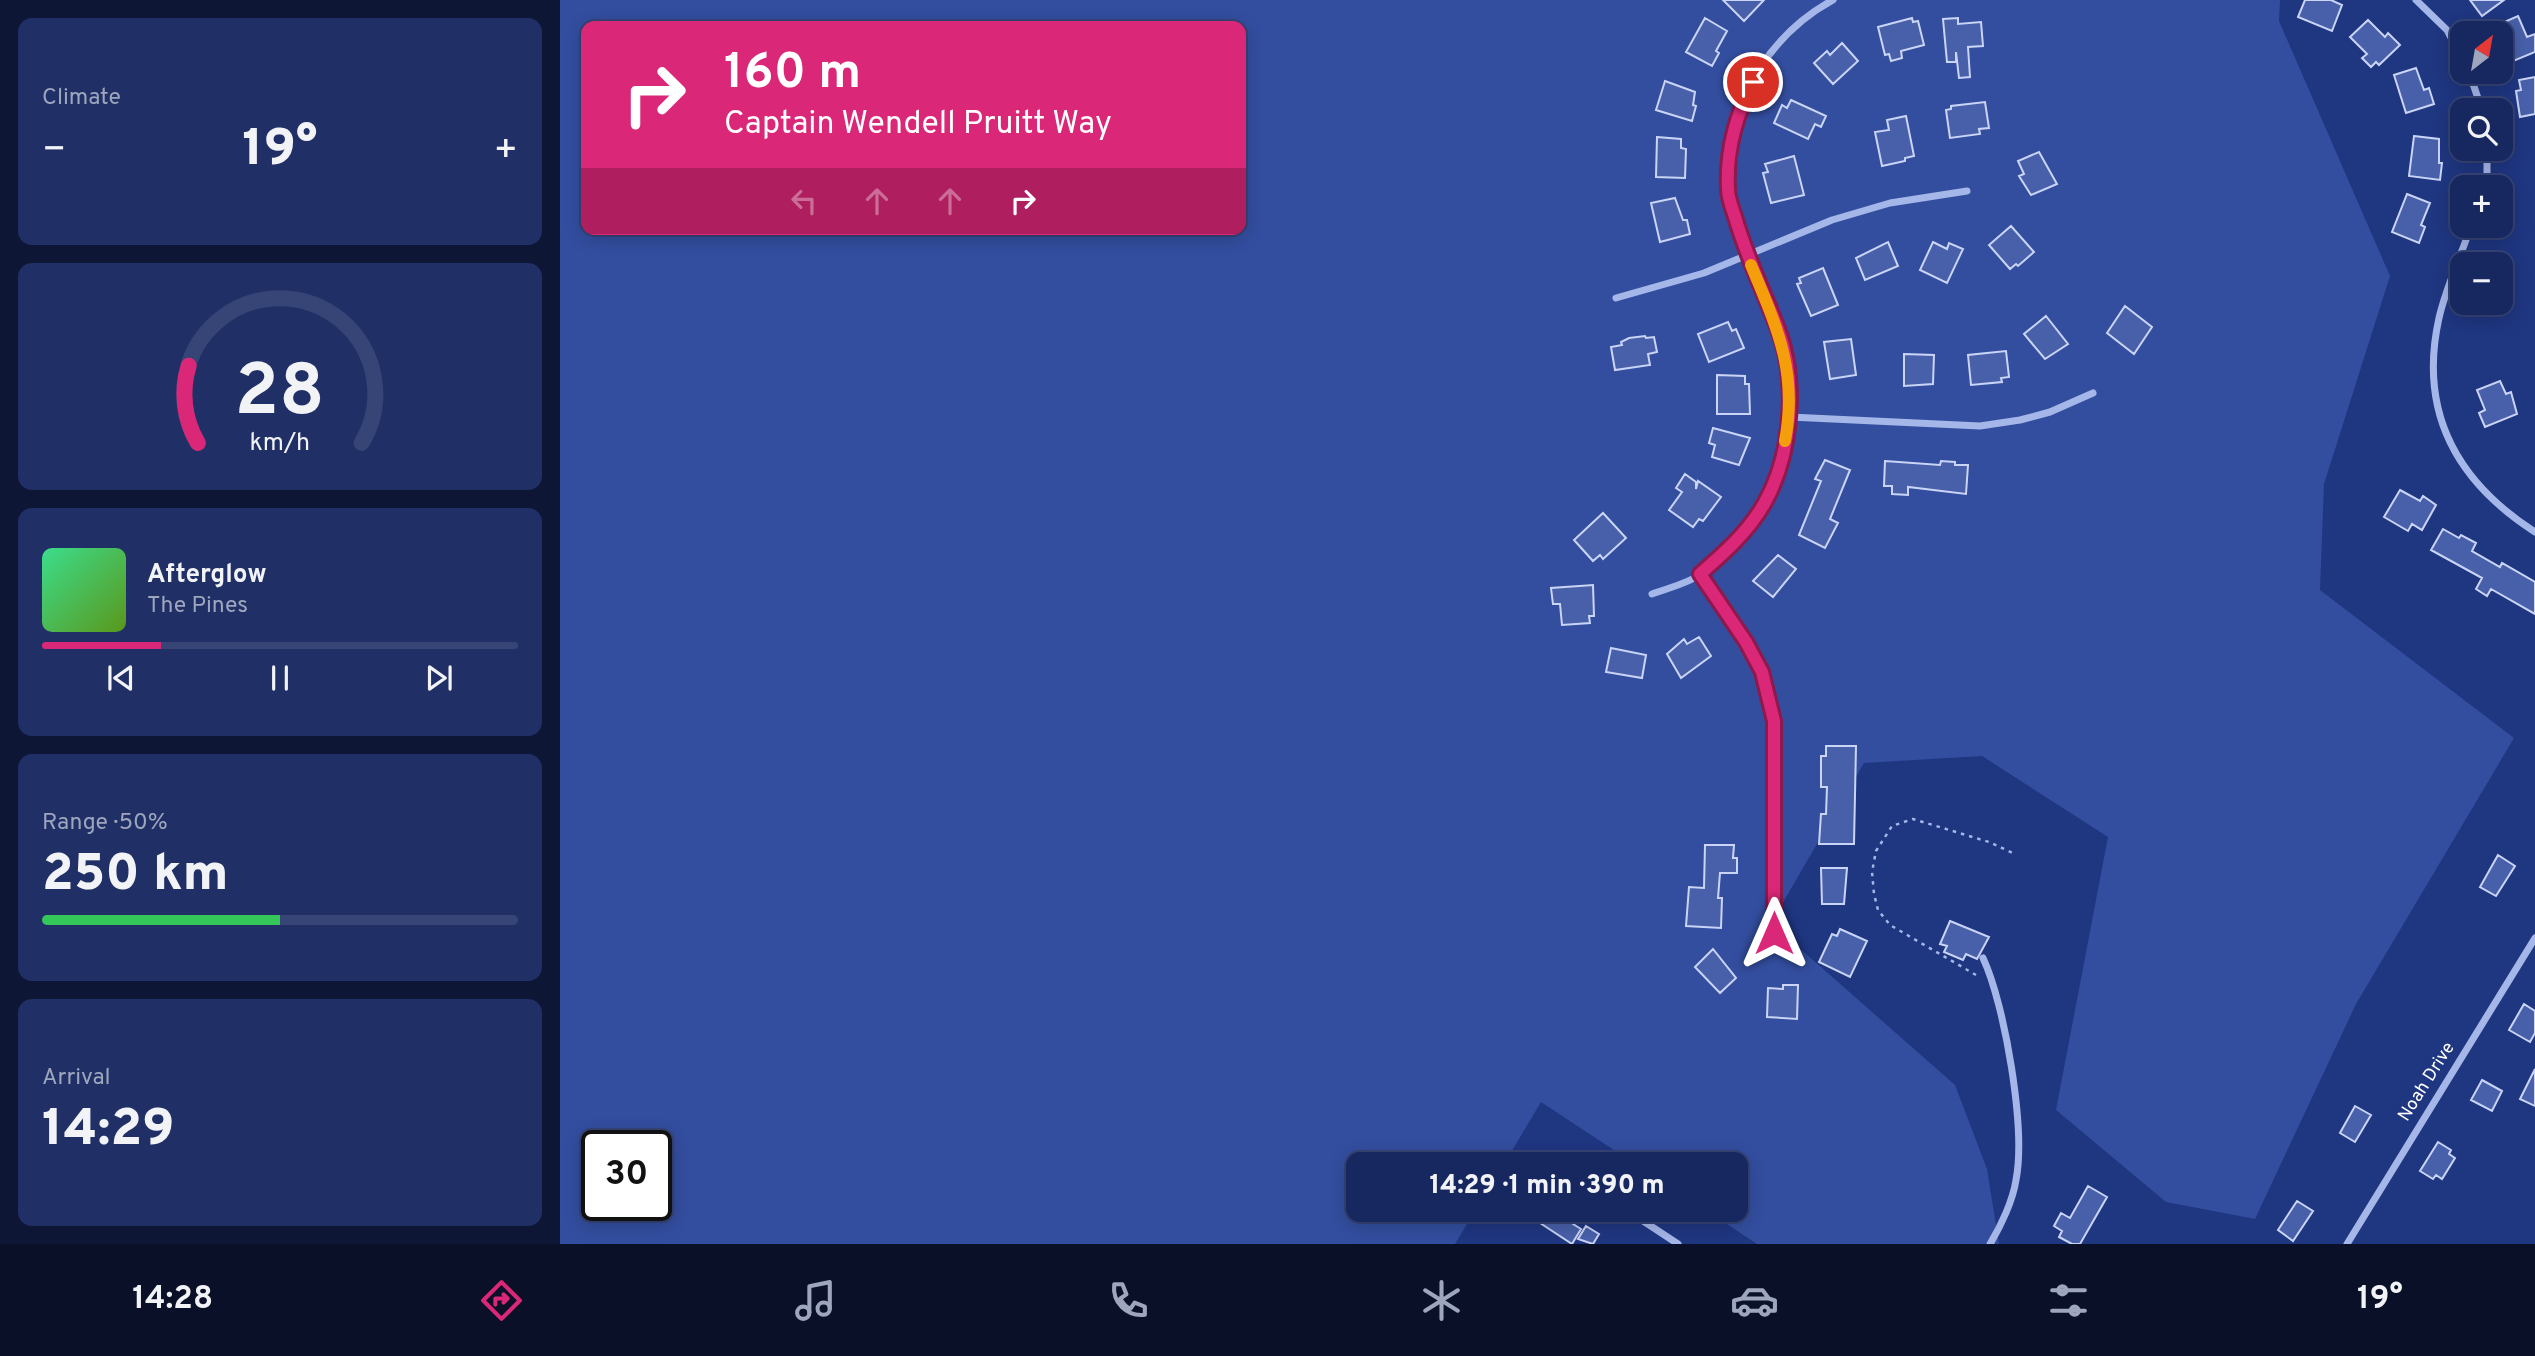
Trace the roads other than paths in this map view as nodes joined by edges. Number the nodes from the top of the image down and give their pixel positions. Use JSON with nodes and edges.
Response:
{"nodes":[{"id":1,"x":1833,"y":0,"type":"edge"},
{"id":2,"x":2416,"y":0,"type":"edge"},
{"id":3,"x":2450,"y":36,"type":"edge"},
{"id":4,"x":1967,"y":191,"type":"dead end"},
{"id":5,"x":2467,"y":238,"type":"edge"},
{"id":6,"x":1746,"y":254,"type":"junction"},
{"id":7,"x":1616,"y":298,"type":"dead end"},
{"id":8,"x":2093,"y":393,"type":"dead end"},
{"id":9,"x":1790,"y":417,"type":"junction"},
{"id":10,"x":2535,"y":532,"type":"edge"},
{"id":11,"x":1700,"y":574,"type":"junction"},
{"id":12,"x":1652,"y":594,"type":"dead end"},
{"id":13,"x":1774,"y":933,"type":"dead end"},
{"id":14,"x":2535,"y":938,"type":"edge"},
{"id":15,"x":1983,"y":958,"type":"dead end"},
{"id":16,"x":1645,"y":1222,"type":"edge"},
{"id":17,"x":1678,"y":1244,"type":"edge"},
{"id":18,"x":1990,"y":1244,"type":"edge"},
{"id":19,"x":2347,"y":1244,"type":"edge"}],
"edges":[{"from":1,"to":6,"type":"street"},
{"from":2,"to":3,"type":"street"},
{"from":4,"to":6,"type":"street"},
{"from":5,"to":10,"type":"street"},
{"from":6,"to":7,"type":"street"},
{"from":6,"to":9,"type":"street"},
{"from":8,"to":9,"type":"street"},
{"from":9,"to":11,"type":"street"},
{"from":11,"to":12,"type":"street"},
{"from":11,"to":13,"type":"street"},
{"from":14,"to":19,"type":"street","name":"Noah Drive"},
{"from":15,"to":18,"type":"street"},
{"from":16,"to":17,"type":"street"}]}
